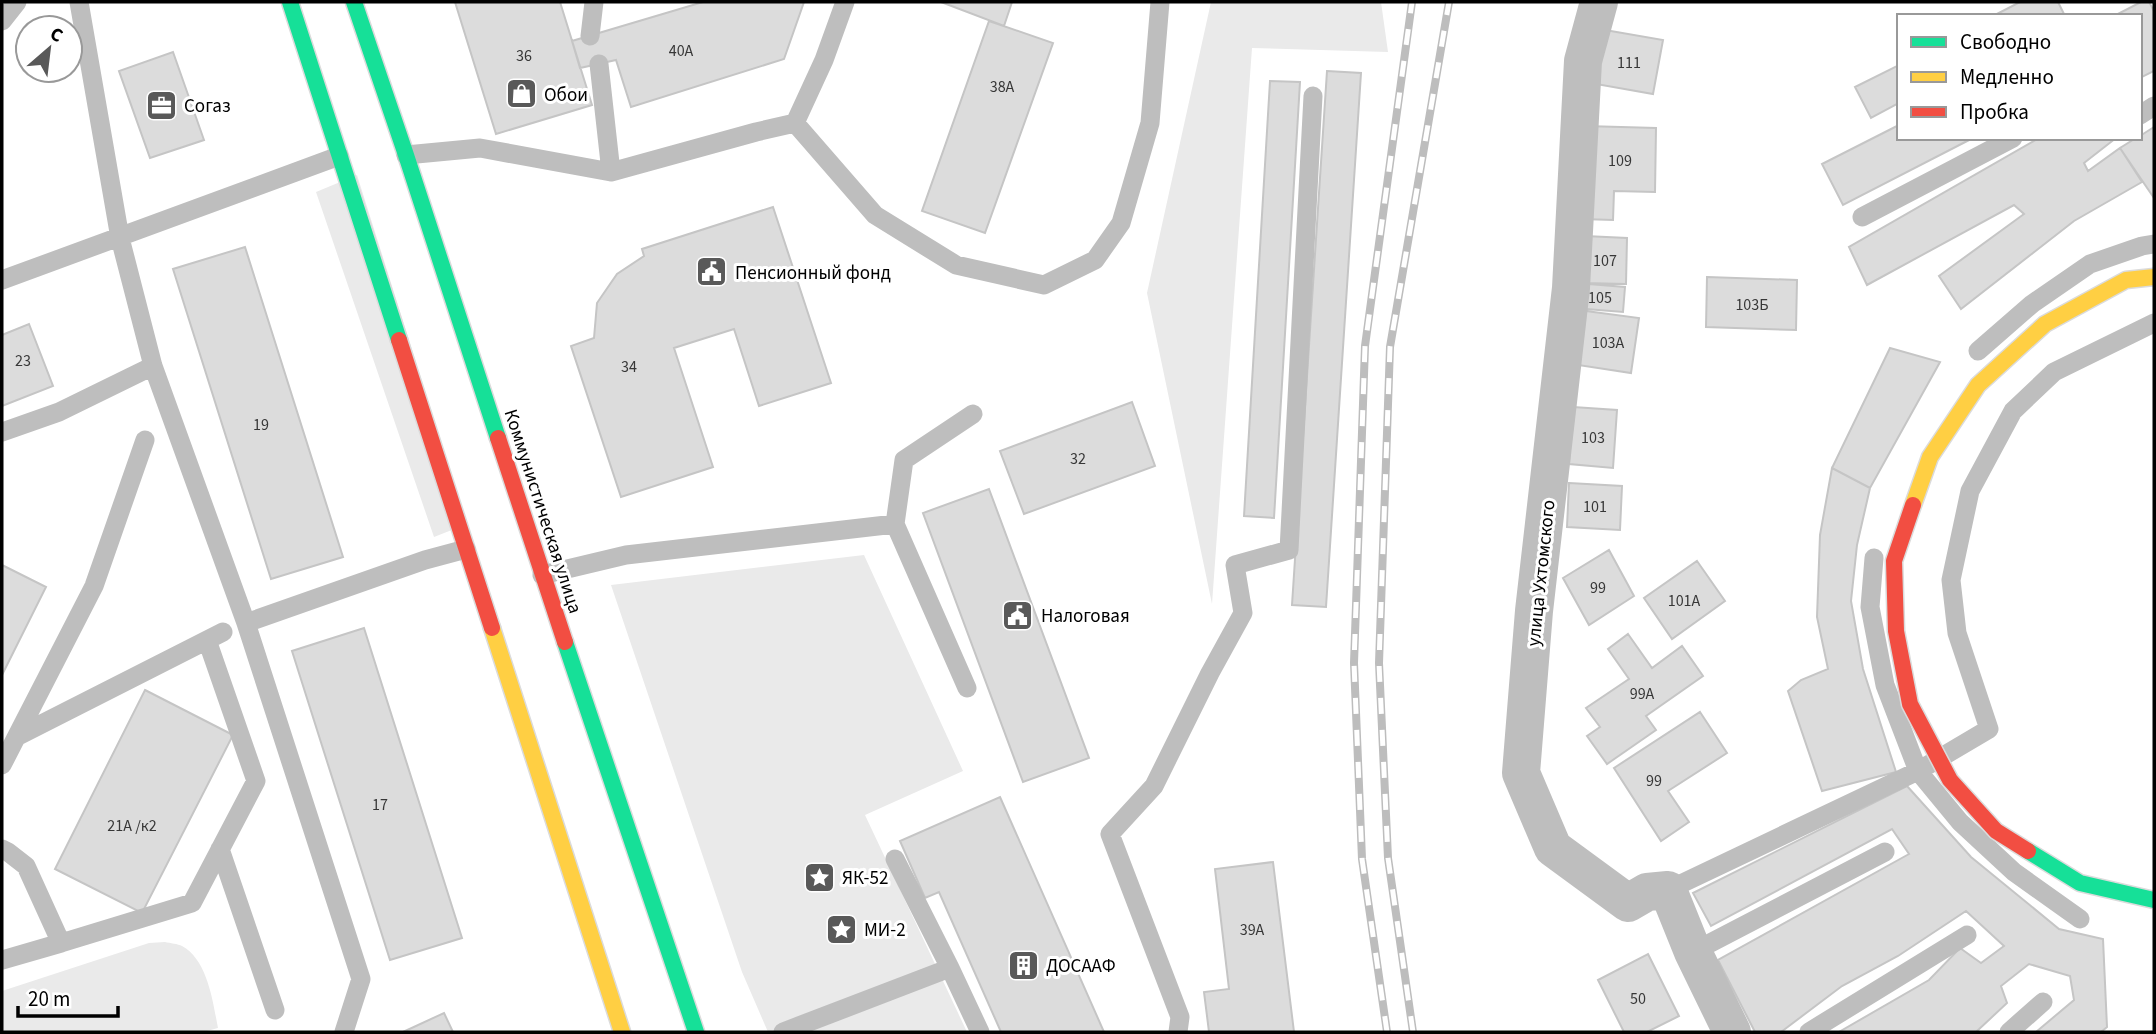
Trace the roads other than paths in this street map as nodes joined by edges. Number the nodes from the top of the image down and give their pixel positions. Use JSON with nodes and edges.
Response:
{"nodes":[{"id":1,"x":18,"y":2,"type":"edge"},
{"id":2,"x":79,"y":2,"type":"edge"},
{"id":3,"x":290,"y":2,"type":"edge"},
{"id":4,"x":354,"y":2,"type":"edge"},
{"id":5,"x":594,"y":2,"type":"edge"},
{"id":6,"x":845,"y":2,"type":"edge"},
{"id":7,"x":1160,"y":2,"type":"edge"},
{"id":8,"x":1599,"y":2,"type":"edge"},
{"id":9,"x":2,"y":21,"type":"edge"},
{"id":10,"x":590,"y":36,"type":"dead end"},
{"id":11,"x":598,"y":64,"type":"dead end"},
{"id":12,"x":1313,"y":96,"type":"dead end"},
{"id":13,"x":795,"y":123,"type":"junction"},
{"id":14,"x":2009,"y":140,"type":"edge"},
{"id":15,"x":406,"y":155,"type":"junction"},
{"id":16,"x":339,"y":156,"type":"junction"},
{"id":17,"x":611,"y":172,"type":"junction"},
{"id":18,"x":1862,"y":217,"type":"dead end"},
{"id":19,"x":120,"y":238,"type":"junction"},
{"id":20,"x":2154,"y":244,"type":"edge"},
{"id":21,"x":2154,"y":277,"type":"edge"},
{"id":22,"x":2,"y":280,"type":"edge"},
{"id":23,"x":2154,"y":323,"type":"edge"},
{"id":24,"x":1978,"y":351,"type":"dead end"},
{"id":25,"x":153,"y":366,"type":"junction"},
{"id":26,"x":973,"y":414,"type":"dead end"},
{"id":27,"x":2,"y":432,"type":"edge"},
{"id":28,"x":145,"y":440,"type":"dead end"},
{"id":29,"x":895,"y":524,"type":"junction"},
{"id":30,"x":466,"y":549,"type":"junction"},
{"id":31,"x":1874,"y":558,"type":"dead end"},
{"id":32,"x":542,"y":575,"type":"junction"},
{"id":33,"x":246,"y":623,"type":"junction"},
{"id":34,"x":967,"y":688,"type":"dead end"},
{"id":35,"x":18,"y":736,"type":"junction"},
{"id":36,"x":2,"y":765,"type":"edge"},
{"id":37,"x":1918,"y":771,"type":"junction"},
{"id":38,"x":2,"y":849,"type":"edge"},
{"id":39,"x":220,"y":849,"type":"junction"},
{"id":40,"x":1885,"y":852,"type":"dead end"},
{"id":41,"x":895,"y":859,"type":"dead end"},
{"id":42,"x":1668,"y":890,"type":"junction"},
{"id":43,"x":2154,"y":900,"type":"edge"},
{"id":44,"x":2080,"y":919,"type":"dead end"},
{"id":45,"x":1967,"y":935,"type":"dead end"},
{"id":46,"x":61,"y":943,"type":"junction"},
{"id":47,"x":1693,"y":952,"type":"junction"},
{"id":48,"x":2,"y":960,"type":"edge"},
{"id":49,"x":950,"y":968,"type":"junction"},
{"id":50,"x":2043,"y":1002,"type":"dead end"},
{"id":51,"x":275,"y":1010,"type":"dead end"},
{"id":52,"x":344,"y":1032,"type":"edge"},
{"id":53,"x":622,"y":1032,"type":"edge"},
{"id":54,"x":696,"y":1032,"type":"edge"},
{"id":55,"x":783,"y":1032,"type":"edge"},
{"id":56,"x":979,"y":1032,"type":"edge"},
{"id":57,"x":1178,"y":1032,"type":"edge"},
{"id":58,"x":1732,"y":1032,"type":"edge"},
{"id":59,"x":1809,"y":1032,"type":"edge"},
{"id":60,"x":2009,"y":1032,"type":"edge"}],
"edges":[{"from":1,"to":9,"type":"lane"},
{"from":2,"to":19,"type":"lane"},
{"from":3,"to":16,"type":"main road"},
{"from":4,"to":15,"type":"main road","name":"Коммунистическая улица"},
{"from":5,"to":10,"type":"lane"},
{"from":6,"to":13,"type":"lane"},
{"from":7,"to":13,"type":"lane"},
{"from":8,"to":42,"type":"street","name":"улица Ухтомского"},
{"from":11,"to":17,"type":"lane"},
{"from":12,"to":57,"type":"lane"},
{"from":13,"to":17,"type":"lane"},
{"from":14,"to":18,"type":"lane"},
{"from":15,"to":17,"type":"lane"},
{"from":15,"to":32,"type":"main road","name":"Коммунистическая улица"},
{"from":16,"to":19,"type":"lane"},
{"from":16,"to":30,"type":"main road"},
{"from":19,"to":22,"type":"lane"},
{"from":19,"to":25,"type":"lane"},
{"from":20,"to":24,"type":"lane"},
{"from":21,"to":43,"type":"main road","bridge":true},
{"from":23,"to":37,"type":"lane"},
{"from":25,"to":27,"type":"lane"},
{"from":25,"to":33,"type":"lane"},
{"from":26,"to":29,"type":"lane"},
{"from":28,"to":35,"type":"lane"},
{"from":29,"to":32,"type":"lane"},
{"from":29,"to":34,"type":"lane"},
{"from":30,"to":33,"type":"lane"},
{"from":30,"to":53,"type":"main road"},
{"from":31,"to":37,"type":"lane"},
{"from":32,"to":54,"type":"main road","name":"Коммунистическая улица"},
{"from":33,"to":52,"type":"lane"},
{"from":35,"to":36,"type":"lane"},
{"from":35,"to":39,"type":"lane"},
{"from":37,"to":42,"type":"lane"},
{"from":37,"to":44,"type":"lane"},
{"from":38,"to":46,"type":"lane"},
{"from":39,"to":46,"type":"lane"},
{"from":39,"to":51,"type":"lane"},
{"from":40,"to":47,"type":"lane"},
{"from":41,"to":49,"type":"lane"},
{"from":42,"to":47,"type":"street"},
{"from":45,"to":59,"type":"lane"},
{"from":46,"to":48,"type":"lane"},
{"from":47,"to":58,"type":"street"},
{"from":49,"to":55,"type":"lane"},
{"from":49,"to":56,"type":"lane"},
{"from":50,"to":60,"type":"lane"}]}
